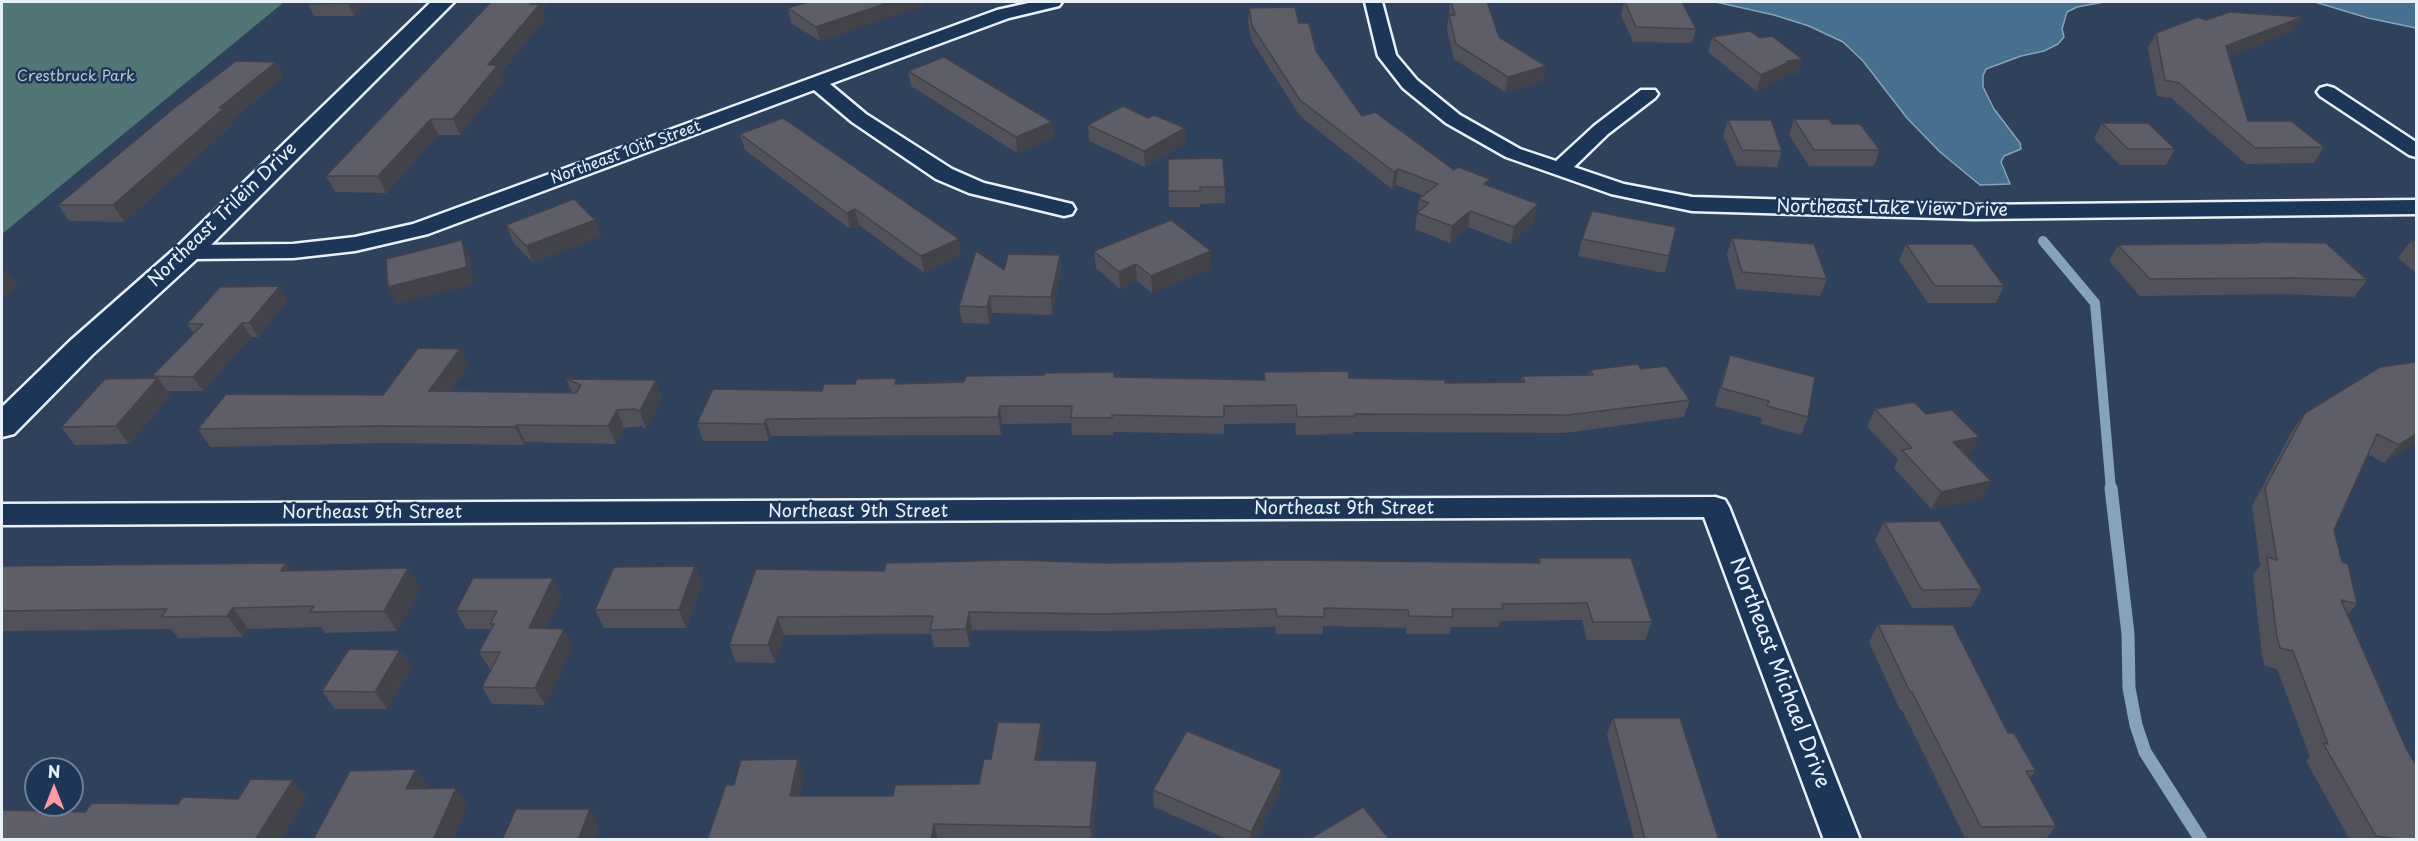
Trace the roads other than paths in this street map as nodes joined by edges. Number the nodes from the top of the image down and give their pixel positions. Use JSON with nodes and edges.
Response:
{"nodes":[{"id":1,"x":443,"y":2,"type":"edge"},
{"id":2,"x":1053,"y":2,"type":"edge"},
{"id":3,"x":1373,"y":2,"type":"edge"},
{"id":4,"x":817,"y":82,"type":"junction"},
{"id":5,"x":2327,"y":92,"type":"dead end"},
{"id":6,"x":1648,"y":94,"type":"dead end"},
{"id":7,"x":2416,"y":151,"type":"edge"},
{"id":8,"x":1560,"y":170,"type":"junction"},
{"id":9,"x":2416,"y":207,"type":"edge"},
{"id":10,"x":1064,"y":209,"type":"dead end"},
{"id":11,"x":188,"y":252,"type":"junction"},
{"id":12,"x":2,"y":426,"type":"edge"},
{"id":13,"x":1715,"y":507,"type":"joint"},
{"id":14,"x":2,"y":515,"type":"edge"},
{"id":15,"x":1842,"y":840,"type":"edge"}],
"edges":[{"from":1,"to":11,"type":"street","name":"Northeast Trilein Drive"},
{"from":2,"to":4,"type":"street","name":"Northeast 10th Street"},
{"from":3,"to":8,"type":"street","name":"Northeast Lake View Drive"},
{"from":4,"to":10,"type":"street"},
{"from":4,"to":11,"type":"street","name":"Northeast 10th Street"},
{"from":5,"to":7,"type":"street"},
{"from":6,"to":8,"type":"street"},
{"from":8,"to":9,"type":"street","name":"Northeast Lake View Drive"},
{"from":11,"to":12,"type":"street","name":"Northeast Trilein Drive"},
{"from":13,"to":14,"type":"street","name":"Northeast 9th Street"},
{"from":13,"to":15,"type":"street","name":"Northeast Michael Drive"}]}
